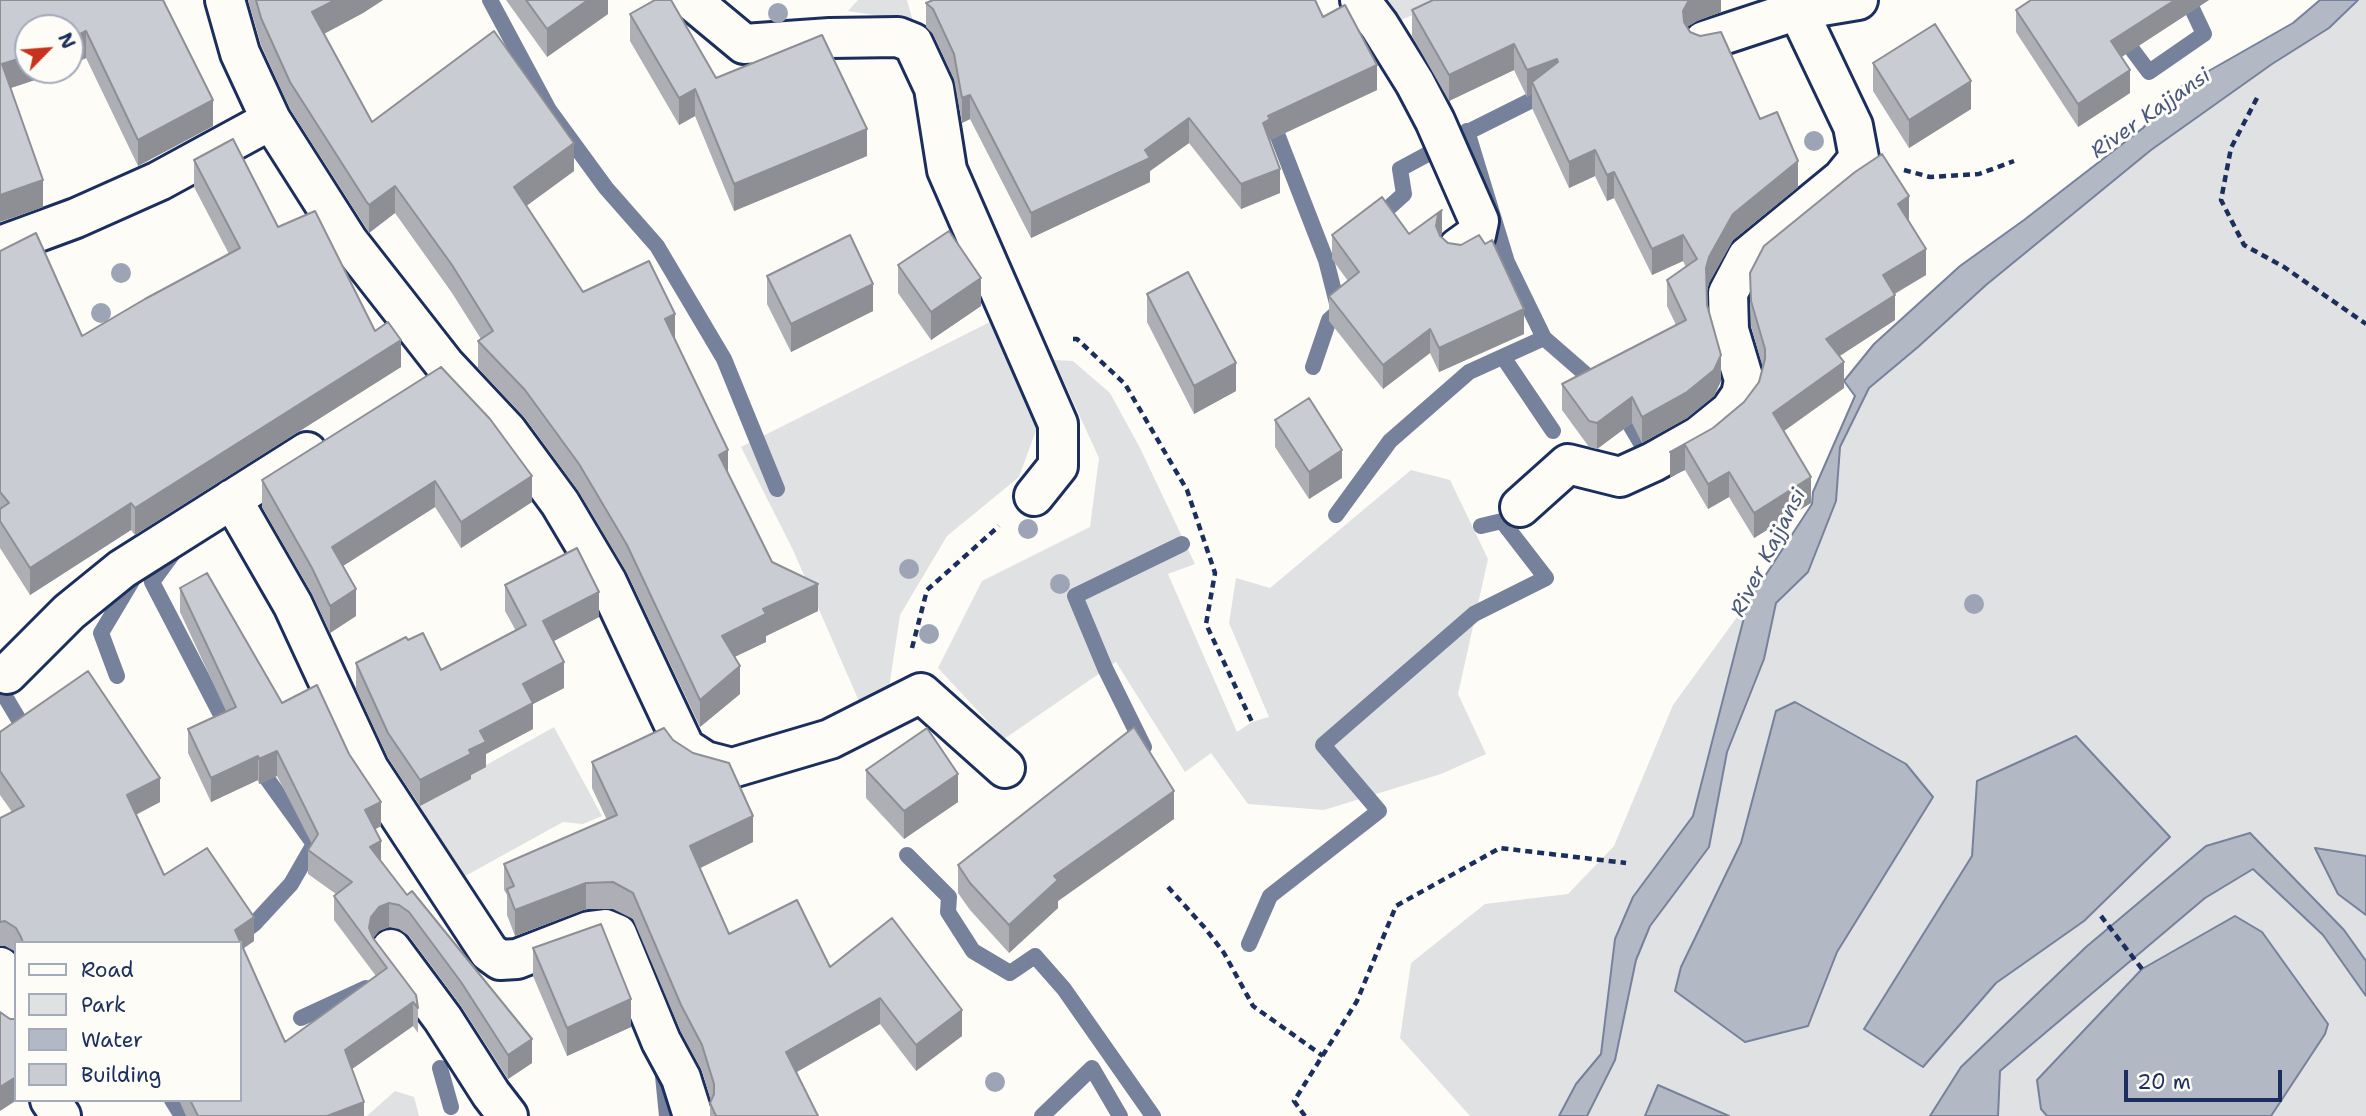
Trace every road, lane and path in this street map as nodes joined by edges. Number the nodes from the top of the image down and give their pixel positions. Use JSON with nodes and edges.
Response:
{"nodes":[{"id":1,"x":225,"y":0,"type":"edge"},
{"id":2,"x":691,"y":0,"type":"edge"},
{"id":3,"x":1360,"y":0,"type":"edge"},
{"id":4,"x":1858,"y":0,"type":"edge"},
{"id":5,"x":1795,"y":5,"type":"edge"},
{"id":6,"x":1704,"y":41,"type":"edge"},
{"id":7,"x":2257,"y":98,"type":"dead end"},
{"id":8,"x":271,"y":120,"type":"junction"},
{"id":9,"x":1859,"y":158,"type":"junction"},
{"id":10,"x":2014,"y":161,"type":"dead end"},
{"id":11,"x":0,"y":246,"type":"edge"},
{"id":12,"x":1458,"y":248,"type":"edge"},
{"id":13,"x":2366,"y":324,"type":"edge"},
{"id":14,"x":1020,"y":334,"type":"junction"},
{"id":15,"x":339,"y":432,"type":"edge"},
{"id":16,"x":1034,"y":496,"type":"joint"},
{"id":17,"x":232,"y":499,"type":"junction"},
{"id":18,"x":1520,"y":507,"type":"dead end"},
{"id":19,"x":7,"y":674,"type":"dead end"},
{"id":20,"x":920,"y":693,"type":"junction"},
{"id":21,"x":1252,"y":722,"type":"dead end"},
{"id":22,"x":1005,"y":768,"type":"dead end"},
{"id":23,"x":1626,"y":863,"type":"dead end"},
{"id":24,"x":1168,"y":887,"type":"dead end"},
{"id":25,"x":2101,"y":916,"type":"dead end"},
{"id":26,"x":391,"y":949,"type":"dead end"},
{"id":27,"x":0,"y":967,"type":"edge"},
{"id":28,"x":2142,"y":969,"type":"dead end"},
{"id":29,"x":14,"y":1015,"type":"edge"},
{"id":30,"x":1323,"y":1056,"type":"junction"},
{"id":31,"x":508,"y":1116,"type":"edge"},
{"id":32,"x":693,"y":1116,"type":"edge"},
{"id":33,"x":1305,"y":1116,"type":"edge"}],
"edges":[{"from":1,"to":8,"type":"street"},
{"from":2,"to":14,"type":"street"},
{"from":3,"to":12,"type":"street"},
{"from":4,"to":5,"type":"street"},
{"from":5,"to":6,"type":"street"},
{"from":5,"to":9,"type":"street"},
{"from":7,"to":13,"type":"path"},
{"from":8,"to":11,"type":"street"},
{"from":8,"to":20,"type":"street"},
{"from":9,"to":10,"type":"path"},
{"from":9,"to":18,"type":"street"},
{"from":14,"to":16,"type":"street"},
{"from":14,"to":21,"type":"path"},
{"from":15,"to":17,"type":"street"},
{"from":16,"to":20,"type":"path"},
{"from":17,"to":19,"type":"street"},
{"from":17,"to":32,"type":"street"},
{"from":20,"to":22,"type":"street"},
{"from":23,"to":30,"type":"path"},
{"from":24,"to":30,"type":"path"},
{"from":25,"to":28,"type":"path"},
{"from":26,"to":31,"type":"street"},
{"from":27,"to":29,"type":"street"},
{"from":30,"to":33,"type":"path"}]}
